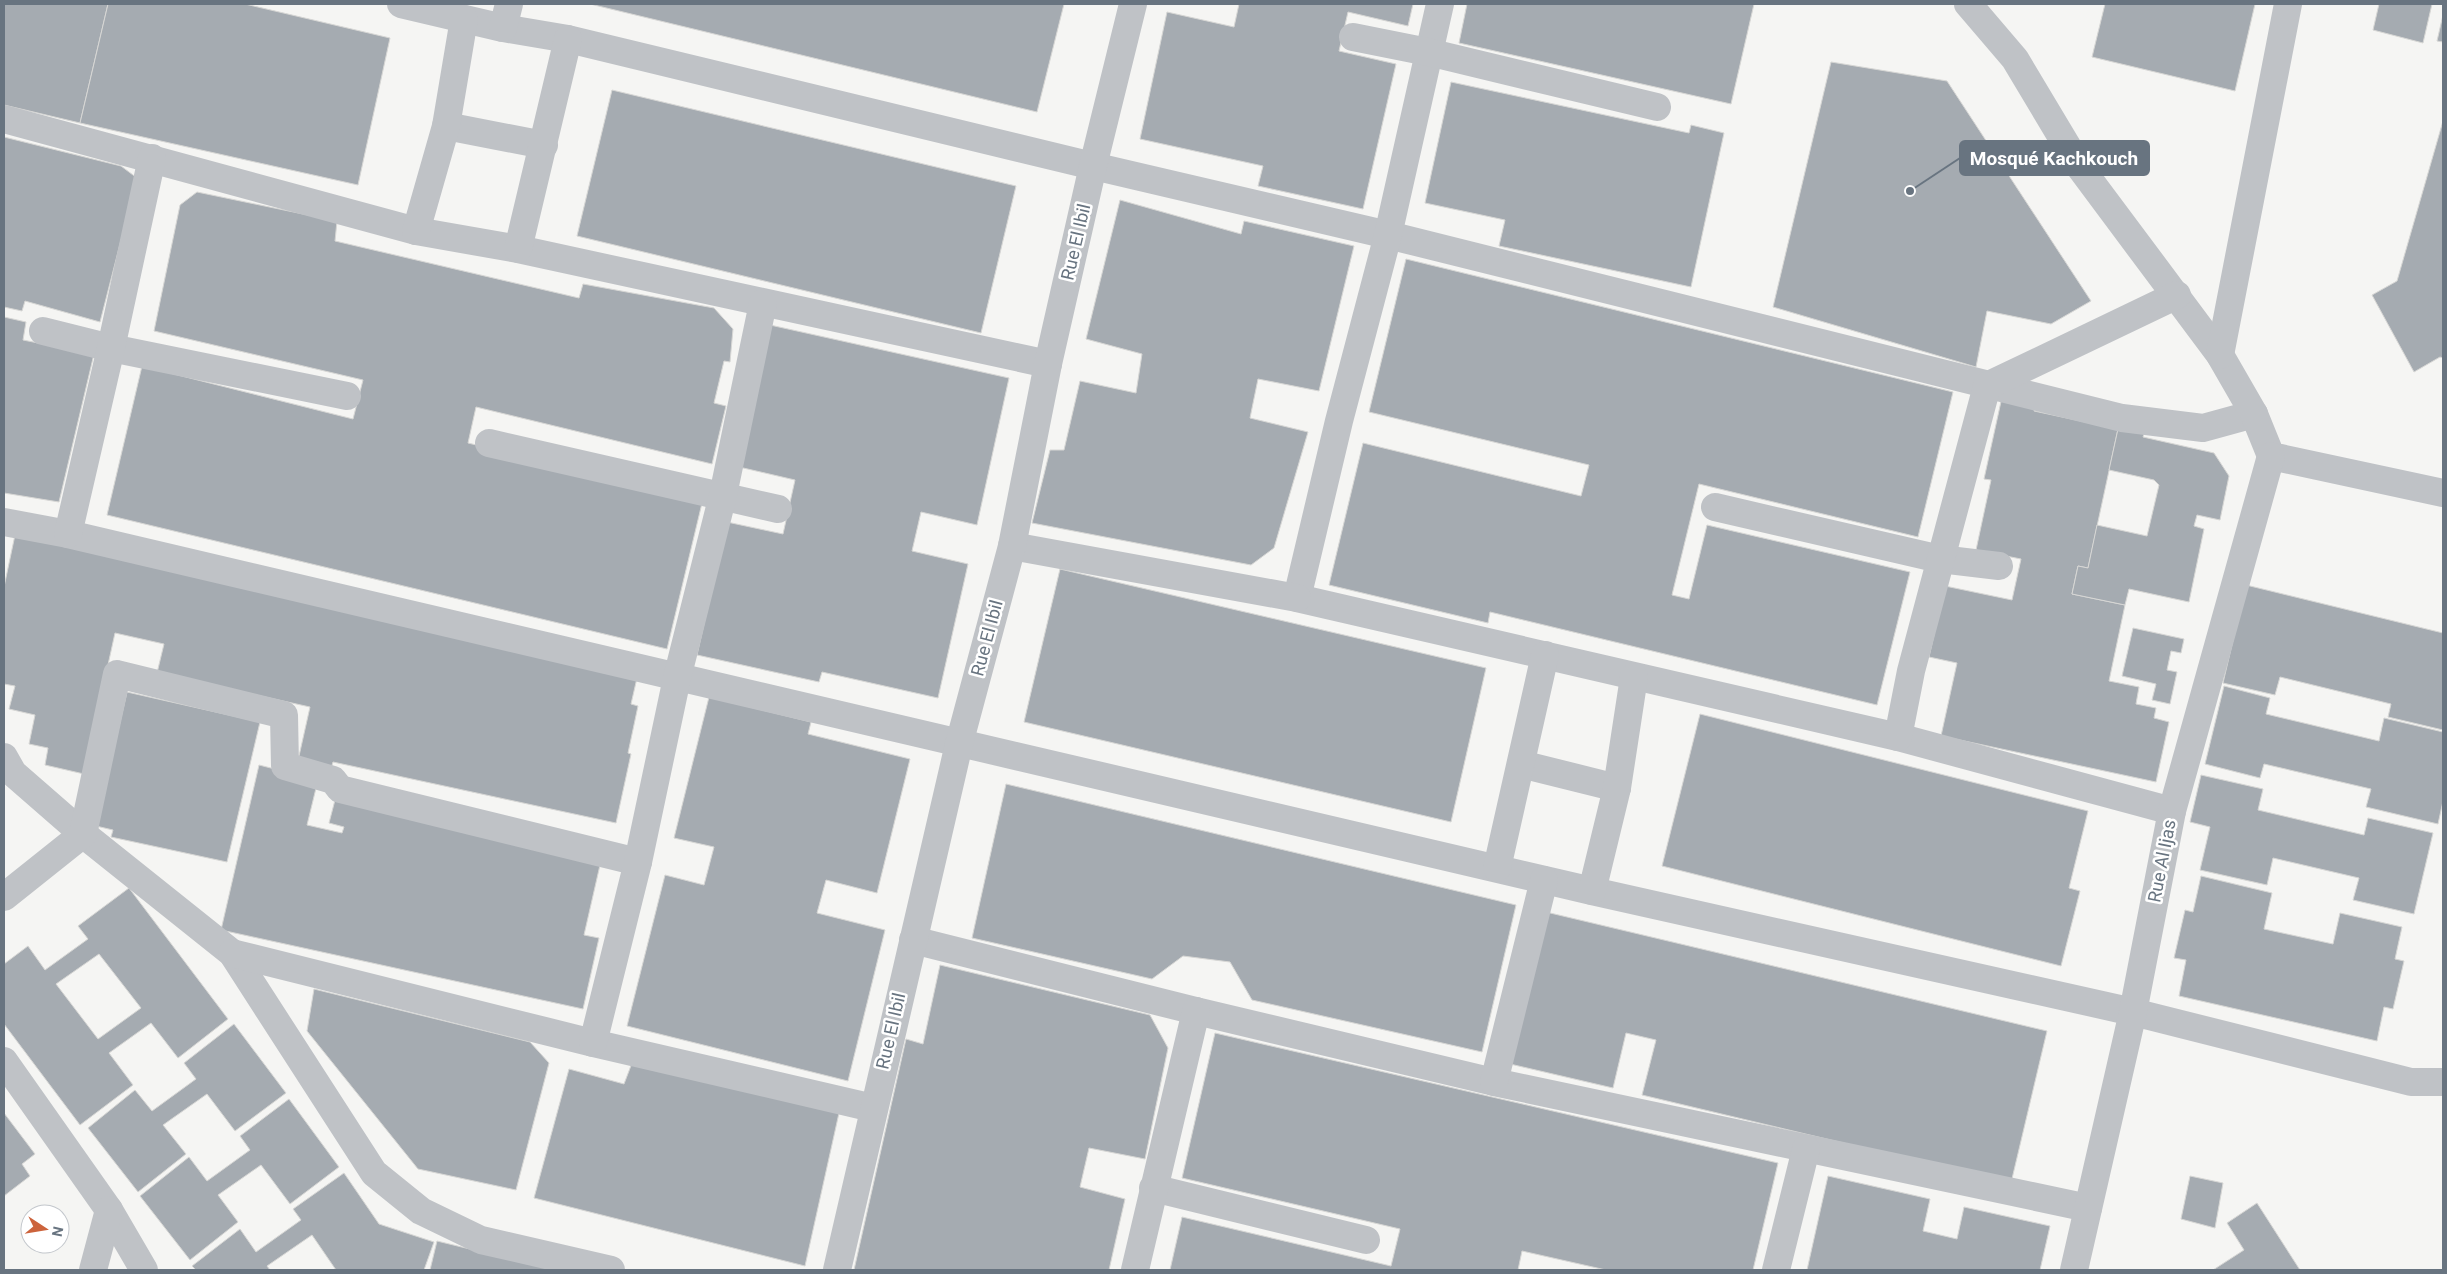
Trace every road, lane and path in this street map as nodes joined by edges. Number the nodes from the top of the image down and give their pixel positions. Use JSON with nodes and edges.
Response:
{"nodes":[{"id":1,"x":401,"y":4,"type":"edge"},
{"id":2,"x":1133,"y":4,"type":"edge"},
{"id":3,"x":1440,"y":4,"type":"edge"},
{"id":4,"x":1968,"y":4,"type":"edge"},
{"id":5,"x":2288,"y":4,"type":"edge"},
{"id":6,"x":506,"y":16,"type":"edge"},
{"id":7,"x":464,"y":19,"type":"junction"},
{"id":8,"x":1353,"y":37,"type":"dead end"},
{"id":9,"x":568,"y":39,"type":"junction"},
{"id":10,"x":1428,"y":52,"type":"junction"},
{"id":11,"x":1657,"y":107,"type":"dead end"},
{"id":12,"x":4,"y":119,"type":"edge"},
{"id":13,"x":446,"y":126,"type":"junction"},
{"id":14,"x":544,"y":145,"type":"junction"},
{"id":15,"x":152,"y":158,"type":"junction"},
{"id":16,"x":1092,"y":166,"type":"junction"},
{"id":17,"x":416,"y":230,"type":"junction"},
{"id":18,"x":1388,"y":235,"type":"junction"},
{"id":19,"x":518,"y":249,"type":"junction"},
{"id":20,"x":2177,"y":295,"type":"junction"},
{"id":21,"x":763,"y":303,"type":"junction"},
{"id":22,"x":43,"y":331,"type":"dead end"},
{"id":23,"x":111,"y":348,"type":"junction"},
{"id":24,"x":2220,"y":356,"type":"junction"},
{"id":25,"x":1048,"y":364,"type":"junction"},
{"id":26,"x":1987,"y":386,"type":"junction"},
{"id":27,"x":347,"y":396,"type":"dead end"},
{"id":28,"x":2254,"y":414,"type":"junction"},
{"id":29,"x":489,"y":442,"type":"dead end"},
{"id":30,"x":2271,"y":456,"type":"junction"},
{"id":31,"x":2443,"y":493,"type":"edge"},
{"id":32,"x":723,"y":495,"type":"junction"},
{"id":33,"x":1715,"y":507,"type":"dead end"},
{"id":34,"x":778,"y":509,"type":"dead end"},
{"id":35,"x":4,"y":522,"type":"edge"},
{"id":36,"x":68,"y":534,"type":"junction"},
{"id":37,"x":1012,"y":546,"type":"junction"},
{"id":38,"x":1940,"y":559,"type":"junction"},
{"id":39,"x":1999,"y":566,"type":"dead end"},
{"id":40,"x":1297,"y":598,"type":"junction"},
{"id":41,"x":1545,"y":655,"type":"junction"},
{"id":42,"x":1634,"y":677,"type":"junction"},
{"id":43,"x":677,"y":678,"type":"junction"},
{"id":44,"x":1898,"y":737,"type":"junction"},
{"id":45,"x":959,"y":744,"type":"junction"},
{"id":46,"x":1521,"y":764,"type":"junction"},
{"id":47,"x":7,"y":770,"type":"edge"},
{"id":48,"x":1617,"y":788,"type":"junction"},
{"id":49,"x":2172,"y":811,"type":"junction"},
{"id":50,"x":83,"y":834,"type":"junction"},
{"id":51,"x":638,"y":862,"type":"junction"},
{"id":52,"x":1497,"y":868,"type":"junction"},
{"id":53,"x":1544,"y":880,"type":"junction"},
{"id":54,"x":1592,"y":891,"type":"junction"},
{"id":55,"x":4,"y":898,"type":"edge"},
{"id":56,"x":913,"y":940,"type":"junction"},
{"id":57,"x":232,"y":953,"type":"junction"},
{"id":58,"x":1196,"y":1011,"type":"junction"},
{"id":59,"x":2133,"y":1012,"type":"junction"},
{"id":60,"x":593,"y":1043,"type":"junction"},
{"id":61,"x":4,"y":1061,"type":"edge"},
{"id":62,"x":1494,"y":1082,"type":"junction"},
{"id":63,"x":2443,"y":1082,"type":"edge"},
{"id":64,"x":873,"y":1108,"type":"junction"},
{"id":65,"x":1806,"y":1149,"type":"junction"},
{"id":66,"x":1153,"y":1188,"type":"junction"},
{"id":67,"x":2088,"y":1208,"type":"junction"},
{"id":68,"x":109,"y":1210,"type":"junction"},
{"id":69,"x":1366,"y":1240,"type":"dead end"},
{"id":70,"x":93,"y":1270,"type":"edge"},
{"id":71,"x":144,"y":1270,"type":"edge"},
{"id":72,"x":612,"y":1270,"type":"edge"},
{"id":73,"x":836,"y":1270,"type":"edge"},
{"id":74,"x":1134,"y":1270,"type":"edge"},
{"id":75,"x":1776,"y":1270,"type":"edge"},
{"id":76,"x":2074,"y":1270,"type":"edge"}],
"edges":[{"from":1,"to":7,"type":"street"},
{"from":2,"to":16,"type":"street","name":"Rue El Ibil"},
{"from":3,"to":10,"type":"street"},
{"from":4,"to":20,"type":"street"},
{"from":5,"to":24,"type":"street"},
{"from":6,"to":7,"type":"street"},
{"from":6,"to":9,"type":"street"},
{"from":7,"to":13,"type":"street"},
{"from":8,"to":10,"type":"street"},
{"from":9,"to":14,"type":"street"},
{"from":9,"to":16,"type":"street"},
{"from":10,"to":11,"type":"street"},
{"from":10,"to":18,"type":"street"},
{"from":12,"to":15,"type":"street"},
{"from":13,"to":14,"type":"street"},
{"from":13,"to":17,"type":"street"},
{"from":14,"to":19,"type":"street"},
{"from":15,"to":17,"type":"street"},
{"from":15,"to":23,"type":"street"},
{"from":16,"to":18,"type":"street"},
{"from":16,"to":25,"type":"street","name":"Rue El Ibil"},
{"from":17,"to":19,"type":"street"},
{"from":18,"to":26,"type":"street"},
{"from":18,"to":40,"type":"street"},
{"from":19,"to":21,"type":"street"},
{"from":20,"to":24,"type":"street"},
{"from":20,"to":26,"type":"street"},
{"from":21,"to":25,"type":"street"},
{"from":21,"to":32,"type":"street"},
{"from":22,"to":23,"type":"street"},
{"from":23,"to":27,"type":"street"},
{"from":23,"to":36,"type":"street"},
{"from":24,"to":28,"type":"street"},
{"from":25,"to":37,"type":"street","name":"Rue El Ibil"},
{"from":26,"to":28,"type":"street"},
{"from":26,"to":38,"type":"street"},
{"from":28,"to":30,"type":"street"},
{"from":29,"to":32,"type":"street"},
{"from":30,"to":31,"type":"street"},
{"from":30,"to":49,"type":"street","name":"Rue Al Ijas"},
{"from":32,"to":34,"type":"street"},
{"from":32,"to":43,"type":"street"},
{"from":33,"to":38,"type":"street"},
{"from":35,"to":36,"type":"street"},
{"from":36,"to":43,"type":"street"},
{"from":37,"to":40,"type":"street"},
{"from":37,"to":45,"type":"street","name":"Rue El Ibil"},
{"from":38,"to":39,"type":"street"},
{"from":38,"to":44,"type":"street"},
{"from":40,"to":41,"type":"street"},
{"from":41,"to":42,"type":"street"},
{"from":41,"to":46,"type":"street"},
{"from":42,"to":44,"type":"street"},
{"from":42,"to":48,"type":"street"},
{"from":43,"to":45,"type":"street"},
{"from":43,"to":51,"type":"street"},
{"from":44,"to":49,"type":"street"},
{"from":45,"to":52,"type":"street"},
{"from":45,"to":56,"type":"street","name":"Rue El Ibil"},
{"from":46,"to":48,"type":"street"},
{"from":46,"to":52,"type":"street"},
{"from":47,"to":50,"type":"street"},
{"from":48,"to":54,"type":"street"},
{"from":49,"to":59,"type":"street","name":"Rue Al Ijas"},
{"from":50,"to":51,"type":"street"},
{"from":50,"to":55,"type":"street"},
{"from":50,"to":57,"type":"street"},
{"from":51,"to":60,"type":"street"},
{"from":52,"to":53,"type":"street"},
{"from":53,"to":54,"type":"street"},
{"from":53,"to":62,"type":"street"},
{"from":54,"to":59,"type":"street"},
{"from":56,"to":58,"type":"street"},
{"from":56,"to":64,"type":"street","name":"Rue El Ibil"},
{"from":57,"to":60,"type":"street"},
{"from":57,"to":72,"type":"street"},
{"from":58,"to":62,"type":"street"},
{"from":58,"to":66,"type":"street"},
{"from":59,"to":63,"type":"street"},
{"from":59,"to":67,"type":"street","name":"Rue Al Ijas"},
{"from":60,"to":64,"type":"street"},
{"from":61,"to":68,"type":"street"},
{"from":62,"to":65,"type":"street"},
{"from":64,"to":73,"type":"street","name":"Rue El Ibil"},
{"from":65,"to":67,"type":"street"},
{"from":65,"to":75,"type":"street"},
{"from":66,"to":69,"type":"street"},
{"from":66,"to":74,"type":"street"},
{"from":67,"to":76,"type":"street","name":"Rue Al Ijas"},
{"from":68,"to":70,"type":"street"},
{"from":68,"to":71,"type":"street"}]}
